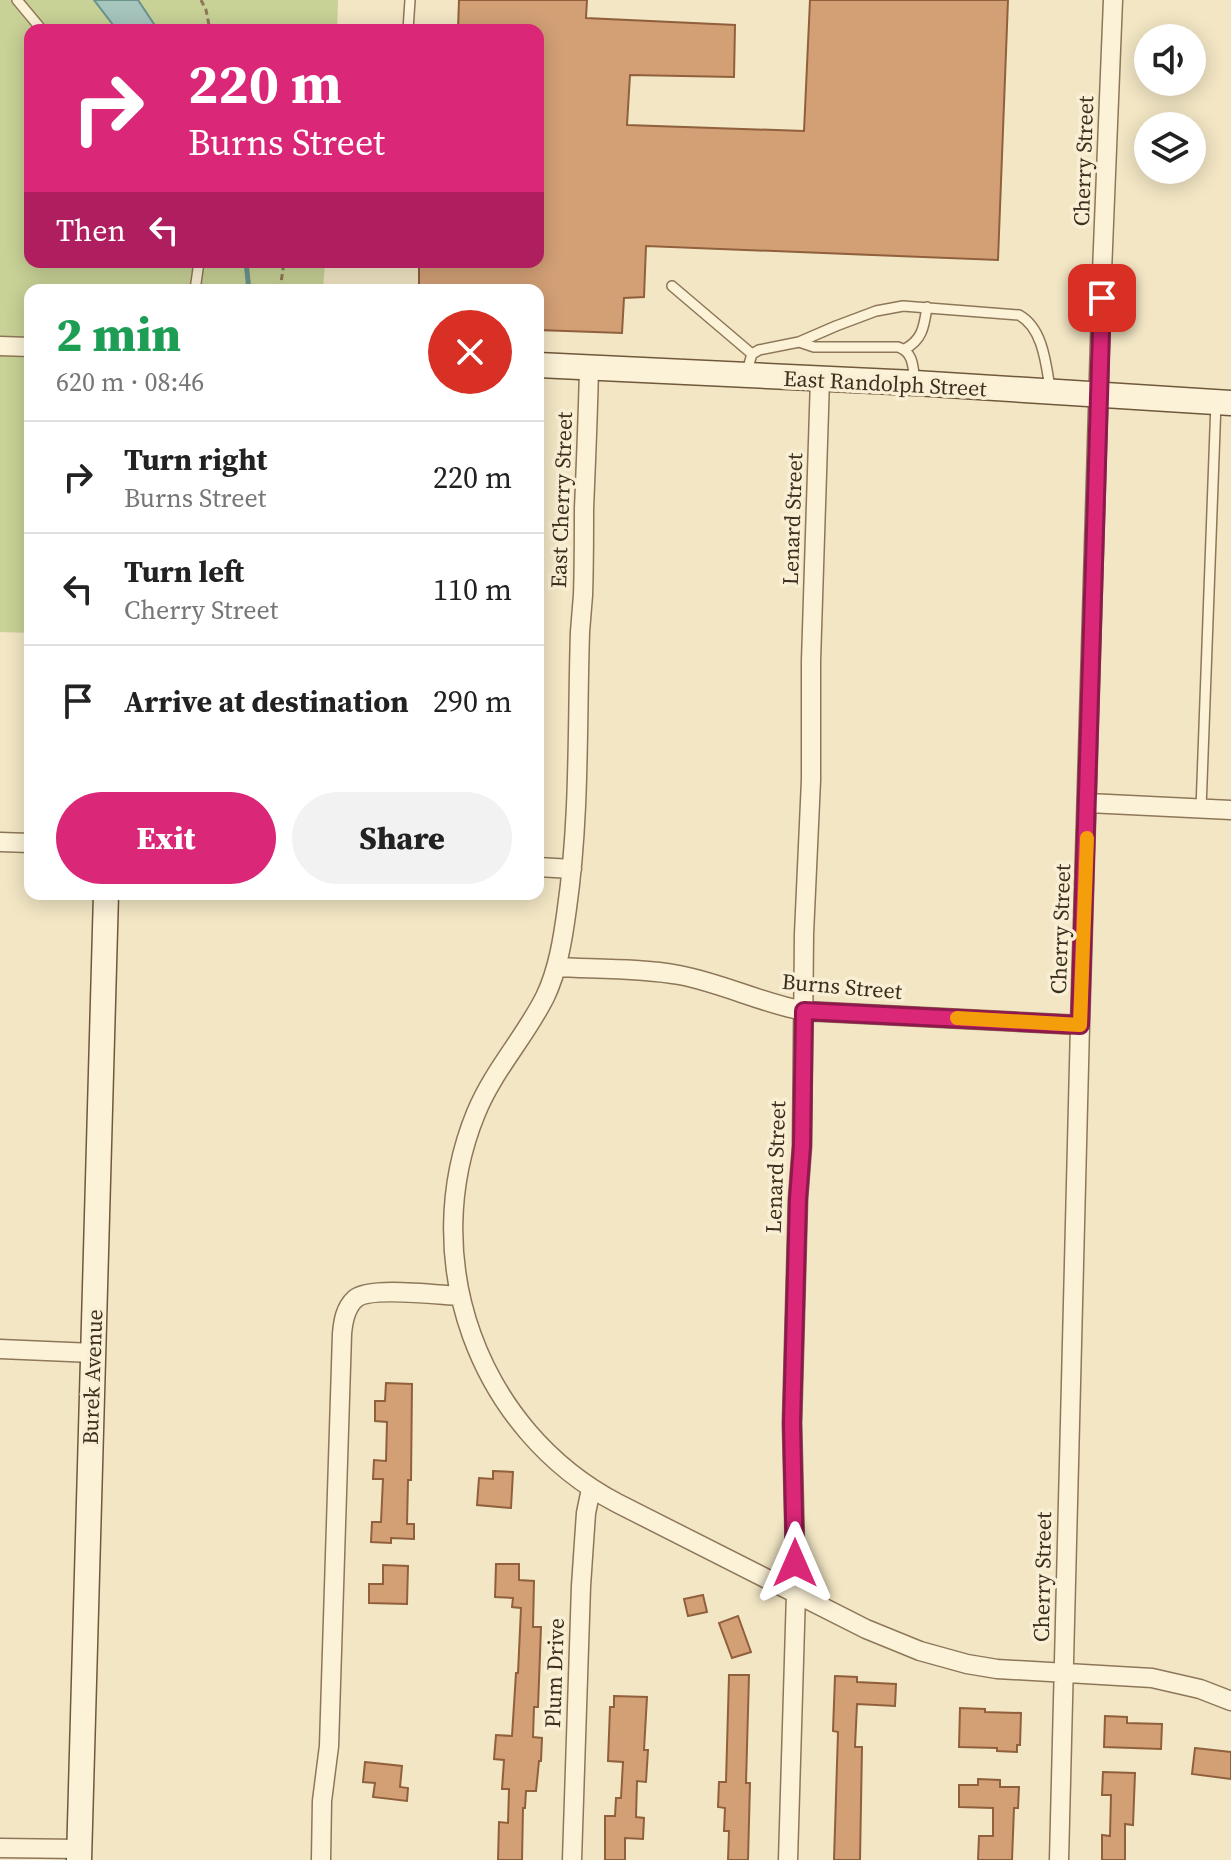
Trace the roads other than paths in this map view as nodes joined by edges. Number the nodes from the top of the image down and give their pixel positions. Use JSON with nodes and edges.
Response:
{"nodes":[{"id":1,"x":17,"y":0,"type":"edge"},
{"id":2,"x":410,"y":0,"type":"edge"},
{"id":3,"x":1113,"y":0,"type":"edge"},
{"id":4,"x":37,"y":24,"type":"edge"},
{"id":5,"x":408,"y":24,"type":"edge"},
{"id":6,"x":672,"y":286,"type":"dead end"},
{"id":7,"x":927,"y":307,"type":"junction"},
{"id":8,"x":799,"y":342,"type":"junction"},
{"id":9,"x":0,"y":346,"type":"edge"},
{"id":10,"x":24,"y":347,"type":"edge"},
{"id":11,"x":905,"y":349,"type":"junction"},
{"id":12,"x":544,"y":365,"type":"edge"},
{"id":13,"x":749,"y":365,"type":"junction"},
{"id":14,"x":589,"y":368,"type":"junction"},
{"id":15,"x":820,"y":379,"type":"junction"},
{"id":16,"x":915,"y":383,"type":"junction"},
{"id":17,"x":1050,"y":392,"type":"junction"},
{"id":18,"x":1099,"y":395,"type":"junction"},
{"id":19,"x":1223,"y":402,"type":"edge"},
{"id":20,"x":1088,"y":803,"type":"junction"},
{"id":21,"x":1201,"y":809,"type":"junction"},
{"id":22,"x":1231,"y":810,"type":"edge"},
{"id":23,"x":0,"y":842,"type":"edge"},
{"id":24,"x":24,"y":843,"type":"edge"},
{"id":25,"x":544,"y":867,"type":"edge"},
{"id":26,"x":572,"y":869,"type":"junction"},
{"id":27,"x":106,"y":900,"type":"edge"},
{"id":28,"x":556,"y":967,"type":"junction"},
{"id":29,"x":804,"y":1011,"type":"junction"},
{"id":30,"x":1080,"y":1025,"type":"junction"},
{"id":31,"x":459,"y":1296,"type":"junction"},
{"id":32,"x":0,"y":1349,"type":"edge"},
{"id":33,"x":93,"y":1353,"type":"junction"},
{"id":34,"x":591,"y":1489,"type":"junction"},
{"id":35,"x":796,"y":1593,"type":"junction"},
{"id":36,"x":1064,"y":1673,"type":"junction"},
{"id":37,"x":1231,"y":1701,"type":"edge"},
{"id":38,"x":0,"y":1848,"type":"edge"},
{"id":39,"x":79,"y":1854,"type":"edge"},
{"id":40,"x":321,"y":1860,"type":"edge"},
{"id":41,"x":572,"y":1860,"type":"edge"},
{"id":42,"x":788,"y":1860,"type":"edge"},
{"id":43,"x":1059,"y":1860,"type":"edge"}],
"edges":[{"from":1,"to":4,"type":"lane"},
{"from":2,"to":5,"type":"lane"},
{"from":3,"to":18,"type":"street","name":"Cherry Street"},
{"from":6,"to":13,"type":"lane"},
{"from":7,"to":8,"type":"lane"},
{"from":7,"to":11,"type":"lane"},
{"from":7,"to":17,"type":"lane"},
{"from":8,"to":11,"type":"lane"},
{"from":8,"to":13,"type":"lane"},
{"from":9,"to":10,"type":"street"},
{"from":11,"to":16,"type":"lane"},
{"from":12,"to":14,"type":"street","name":"East Randolph Street"},
{"from":13,"to":14,"type":"street","name":"East Randolph Street"},
{"from":13,"to":15,"type":"street","name":"East Randolph Street"},
{"from":14,"to":26,"type":"street","name":"East Cherry Street"},
{"from":15,"to":16,"type":"street","name":"East Randolph Street"},
{"from":15,"to":29,"type":"street","name":"Lenard Street"},
{"from":16,"to":17,"type":"street","name":"East Randolph Street"},
{"from":17,"to":18,"type":"street","name":"East Randolph Street"},
{"from":18,"to":19,"type":"street","name":"East Randolph Street"},
{"from":18,"to":20,"type":"street","name":"Cherry Street"},
{"from":19,"to":21,"type":"lane"},
{"from":20,"to":21,"type":"street"},
{"from":20,"to":30,"type":"street","name":"Cherry Street"},
{"from":21,"to":22,"type":"street"},
{"from":23,"to":24,"type":"street"},
{"from":25,"to":26,"type":"street"},
{"from":26,"to":28,"type":"street","name":"East Cherry Street"},
{"from":27,"to":33,"type":"street","name":"Burek Avenue"},
{"from":28,"to":29,"type":"street","name":"Burns Street"},
{"from":28,"to":31,"type":"street","name":"East Cherry Street"},
{"from":29,"to":30,"type":"street","name":"Burns Street"},
{"from":29,"to":35,"type":"street","name":"Lenard Street"},
{"from":30,"to":36,"type":"street","name":"Cherry Street"},
{"from":31,"to":34,"type":"street","name":"East Cherry Street"},
{"from":31,"to":40,"type":"street"},
{"from":32,"to":33,"type":"street"},
{"from":33,"to":39,"type":"street","name":"Burek Avenue"},
{"from":34,"to":35,"type":"street","name":"East Cherry Street"},
{"from":34,"to":41,"type":"street","name":"Plum Drive"},
{"from":35,"to":36,"type":"street","name":"East Cherry Street"},
{"from":35,"to":42,"type":"street","name":"Lenard Street"},
{"from":36,"to":37,"type":"street","name":"East Cherry Street"},
{"from":36,"to":43,"type":"street","name":"Cherry Street"},
{"from":38,"to":39,"type":"street"}]}
